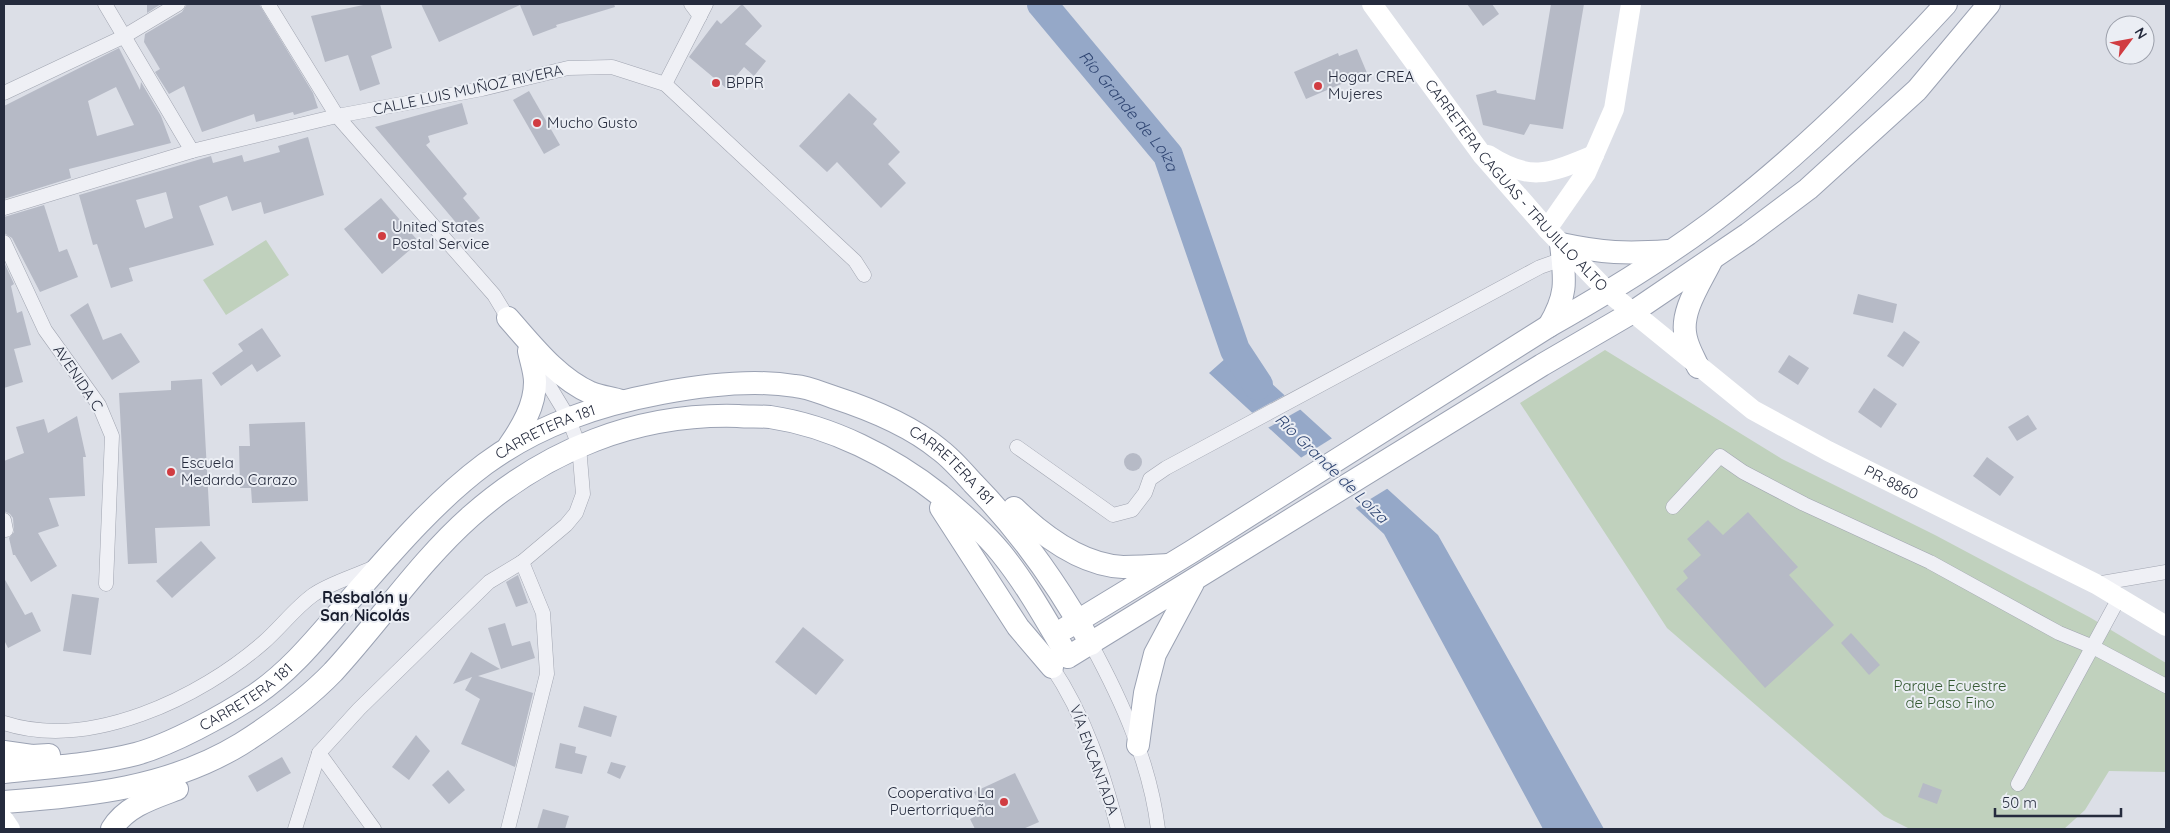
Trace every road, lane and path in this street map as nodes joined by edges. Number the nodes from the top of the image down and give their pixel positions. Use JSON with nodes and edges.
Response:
{"nodes":[{"id":1,"x":104,"y":4,"type":"edge"},
{"id":2,"x":178,"y":4,"type":"edge"},
{"id":3,"x":268,"y":4,"type":"edge"},
{"id":4,"x":691,"y":4,"type":"edge"},
{"id":5,"x":706,"y":4,"type":"edge"},
{"id":6,"x":1372,"y":4,"type":"edge"},
{"id":7,"x":1631,"y":4,"type":"edge"},
{"id":8,"x":1946,"y":4,"type":"edge"},
{"id":9,"x":1989,"y":4,"type":"edge"},
{"id":10,"x":700,"y":16,"type":"junction"},
{"id":11,"x":123,"y":37,"type":"junction"},
{"id":12,"x":665,"y":84,"type":"junction"},
{"id":13,"x":4,"y":93,"type":"edge"},
{"id":14,"x":337,"y":116,"type":"junction"},
{"id":15,"x":1476,"y":147,"type":"junction"},
{"id":16,"x":192,"y":151,"type":"junction"},
{"id":17,"x":1594,"y":155,"type":"junction"},
{"id":18,"x":4,"y":208,"type":"edge"},
{"id":19,"x":4,"y":242,"type":"edge"},
{"id":20,"x":1557,"y":244,"type":"junction"},
{"id":21,"x":1668,"y":251,"type":"junction"},
{"id":22,"x":1713,"y":257,"type":"junction"},
{"id":23,"x":864,"y":275,"type":"dead end"},
{"id":24,"x":1608,"y":292,"type":"junction"},
{"id":25,"x":1633,"y":312,"type":"junction"},
{"id":26,"x":508,"y":318,"type":"junction"},
{"id":27,"x":1549,"y":326,"type":"junction"},
{"id":28,"x":529,"y":352,"type":"junction"},
{"id":29,"x":1698,"y":367,"type":"junction"},
{"id":30,"x":622,"y":401,"type":"junction"},
{"id":31,"x":568,"y":417,"type":"junction"},
{"id":32,"x":579,"y":446,"type":"junction"},
{"id":33,"x":1017,"y":447,"type":"dead end"},
{"id":34,"x":940,"y":449,"type":"junction"},
{"id":35,"x":505,"y":451,"type":"junction"},
{"id":36,"x":922,"y":482,"type":"junction"},
{"id":37,"x":1673,"y":507,"type":"dead end"},
{"id":38,"x":522,"y":562,"type":"junction"},
{"id":39,"x":382,"y":564,"type":"junction"},
{"id":40,"x":1170,"y":565,"type":"junction"},
{"id":41,"x":2166,"y":572,"type":"edge"},
{"id":42,"x":1201,"y":577,"type":"junction"},
{"id":43,"x":106,"y":584,"type":"dead end"},
{"id":44,"x":2096,"y":584,"type":"junction"},
{"id":45,"x":2120,"y":598,"type":"junction"},
{"id":46,"x":1078,"y":621,"type":"junction"},
{"id":47,"x":2166,"y":626,"type":"edge"},
{"id":48,"x":1055,"y":635,"type":"junction"},
{"id":49,"x":1091,"y":644,"type":"junction"},
{"id":50,"x":2093,"y":647,"type":"junction"},
{"id":51,"x":1060,"y":662,"type":"junction"},
{"id":52,"x":2166,"y":686,"type":"edge"},
{"id":53,"x":4,"y":723,"type":"edge"},
{"id":54,"x":238,"y":745,"type":"junction"},
{"id":55,"x":1138,"y":745,"type":"junction"},
{"id":56,"x":4,"y":752,"type":"edge"},
{"id":57,"x":319,"y":753,"type":"junction"},
{"id":58,"x":95,"y":762,"type":"junction"},
{"id":59,"x":4,"y":772,"type":"edge"},
{"id":60,"x":2018,"y":784,"type":"dead end"},
{"id":61,"x":4,"y":802,"type":"edge"},
{"id":62,"x":4,"y":820,"type":"edge"},
{"id":63,"x":10,"y":829,"type":"edge"},
{"id":64,"x":112,"y":829,"type":"edge"},
{"id":65,"x":295,"y":829,"type":"edge"},
{"id":66,"x":374,"y":829,"type":"edge"},
{"id":67,"x":508,"y":829,"type":"edge"},
{"id":68,"x":1118,"y":829,"type":"edge"},
{"id":69,"x":1158,"y":829,"type":"edge"}],
"edges":[{"from":1,"to":11,"type":"street"},
{"from":2,"to":11,"type":"street"},
{"from":3,"to":14,"type":"street"},
{"from":4,"to":10,"type":"street"},
{"from":5,"to":10,"type":"street"},
{"from":6,"to":15,"type":"street","name":"CARRETERA CAGUAS - TRUJILLO ALTO"},
{"from":7,"to":17,"type":"street"},
{"from":8,"to":21,"type":"main road"},
{"from":9,"to":22,"type":"main road"},
{"from":10,"to":12,"type":"street"},
{"from":11,"to":13,"type":"street"},
{"from":11,"to":16,"type":"street"},
{"from":12,"to":14,"type":"street","name":"CALLE LUIS MUÑOZ RIVERA"},
{"from":12,"to":23,"type":"street","name":"CALLE LUIS MUÑOZ RIVERA"},
{"from":14,"to":16,"type":"street","name":"CALLE LUIS MUÑOZ RIVERA"},
{"from":14,"to":26,"type":"street"},
{"from":15,"to":17,"type":"street"},
{"from":15,"to":20,"type":"street","name":"CARRETERA CAGUAS - TRUJILLO ALTO"},
{"from":16,"to":18,"type":"street","name":"CALLE LUIS MUÑOZ RIVERA"},
{"from":17,"to":20,"type":"street"},
{"from":19,"to":43,"type":"street","name":"AVENIDA C"},
{"from":20,"to":21,"type":"main road"},
{"from":20,"to":24,"type":"street","name":"CARRETERA CAGUAS - TRUJILLO ALTO"},
{"from":20,"to":27,"type":"main road"},
{"from":20,"to":33,"type":"street"},
{"from":21,"to":24,"type":"main road"},
{"from":22,"to":25,"type":"main road"},
{"from":22,"to":29,"type":"main road"},
{"from":24,"to":25,"type":"street","name":"CARRETERA CAGUAS - TRUJILLO ALTO"},
{"from":24,"to":27,"type":"main road"},
{"from":25,"to":29,"type":"street","name":"PR-8860","number":"PR-8860"},
{"from":25,"to":42,"type":"main road"},
{"from":26,"to":28,"type":"street"},
{"from":26,"to":30,"type":"main road"},
{"from":27,"to":40,"type":"main road"},
{"from":28,"to":31,"type":"street"},
{"from":28,"to":35,"type":"main road"},
{"from":29,"to":44,"type":"street","name":"PR-8860","number":"PR-8860"},
{"from":30,"to":31,"type":"main road","name":"CARRETERA 181"},
{"from":30,"to":34,"type":"main road","name":"CARRETERA 181"},
{"from":31,"to":32,"type":"street"},
{"from":31,"to":35,"type":"main road","name":"CARRETERA 181"},
{"from":32,"to":36,"type":"main road","name":"CARRETERA 181"},
{"from":32,"to":38,"type":"street"},
{"from":32,"to":54,"type":"main road","name":"CARRETERA 181"},
{"from":34,"to":40,"type":"main road"},
{"from":34,"to":46,"type":"main road","name":"CARRETERA 181"},
{"from":35,"to":39,"type":"main road","name":"CARRETERA 181"},
{"from":36,"to":48,"type":"main road","name":"CARRETERA 181"},
{"from":36,"to":51,"type":"main road"},
{"from":37,"to":50,"type":"street"},
{"from":38,"to":57,"type":"street"},
{"from":38,"to":67,"type":"street"},
{"from":39,"to":53,"type":"street"},
{"from":39,"to":58,"type":"main road","name":"CARRETERA 181"},
{"from":40,"to":46,"type":"main road"},
{"from":41,"to":44,"type":"street"},
{"from":42,"to":49,"type":"main road"},
{"from":42,"to":55,"type":"main road"},
{"from":44,"to":45,"type":"street","name":"PR-8860","number":"PR-8860"},
{"from":45,"to":47,"type":"street","name":"PR-8860","number":"PR-8860"},
{"from":45,"to":50,"type":"street"},
{"from":46,"to":48,"type":"main road"},
{"from":46,"to":49,"type":"main road","name":"CARRETERA 181"},
{"from":48,"to":51,"type":"main road","name":"CARRETERA 181"},
{"from":49,"to":51,"type":"main road"},
{"from":49,"to":55,"type":"street"},
{"from":50,"to":52,"type":"street"},
{"from":50,"to":60,"type":"street"},
{"from":51,"to":68,"type":"street","name":"VÍA ENCANTADA"},
{"from":54,"to":61,"type":"main road","name":"CARRETERA 181"},
{"from":54,"to":64,"type":"main road"},
{"from":55,"to":69,"type":"street"},
{"from":56,"to":58,"type":"main road"},
{"from":57,"to":65,"type":"street"},
{"from":57,"to":66,"type":"street"},
{"from":58,"to":59,"type":"main road","name":"CARRETERA 181"},
{"from":62,"to":63,"type":"street"}]}
